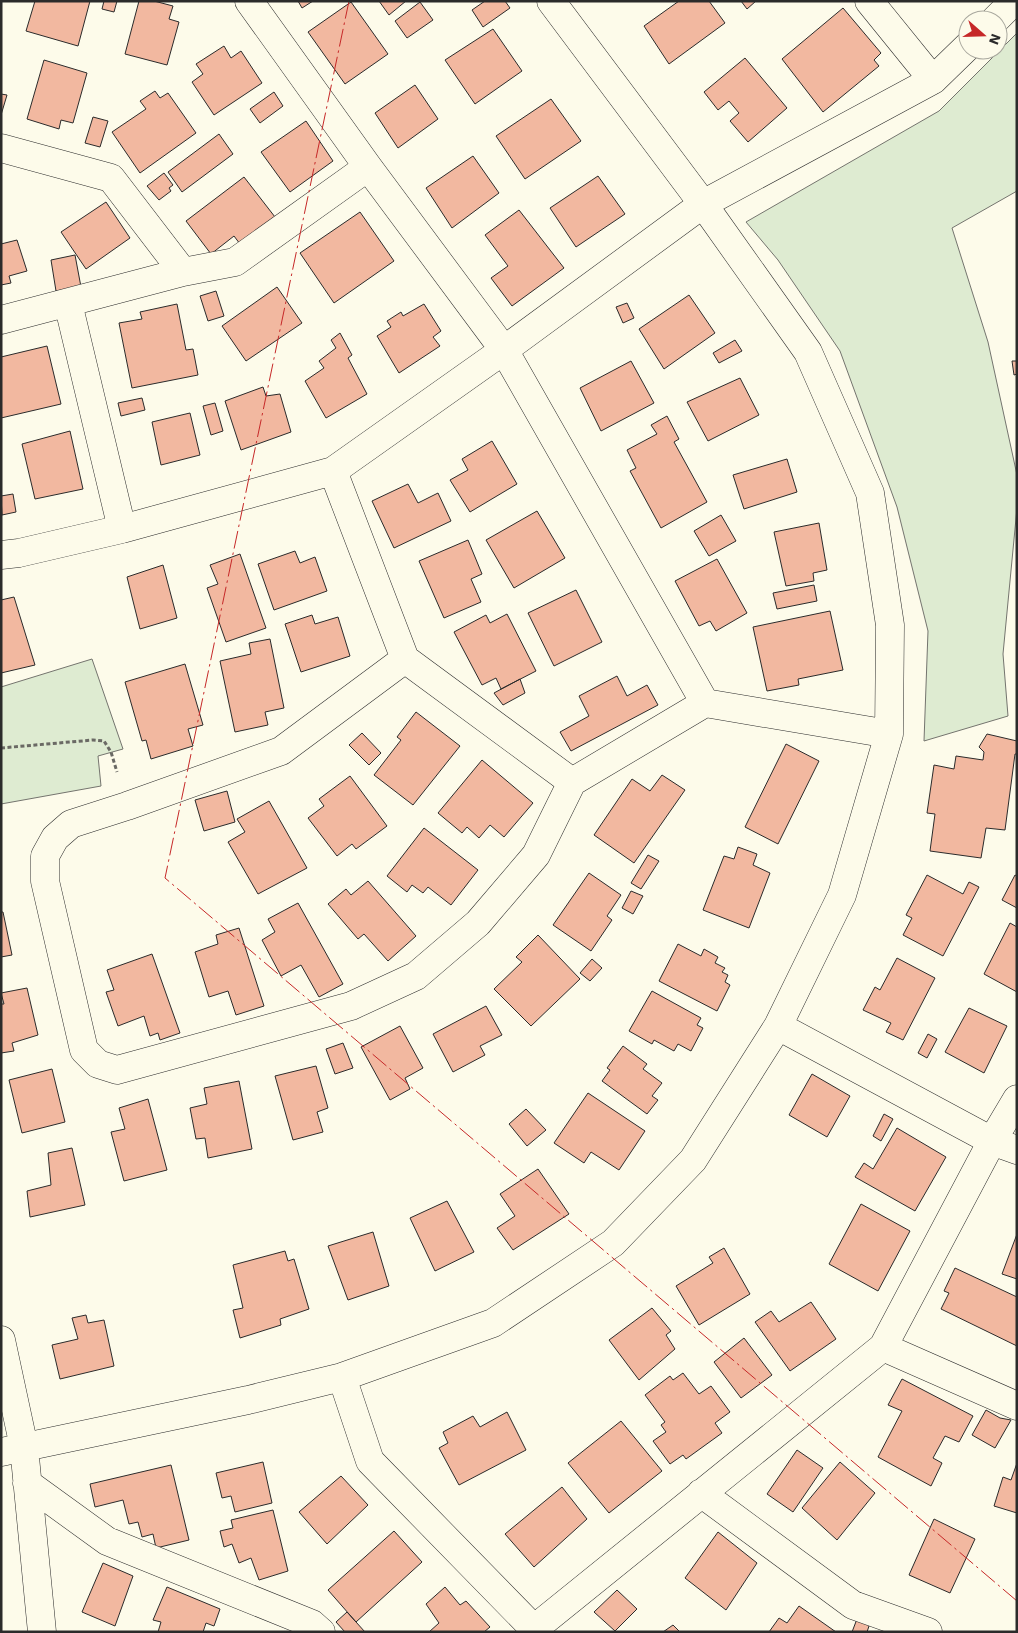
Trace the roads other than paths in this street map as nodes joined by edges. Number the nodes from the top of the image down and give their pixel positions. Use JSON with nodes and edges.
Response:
{"nodes":[{"id":1,"x":249,"y":1,"type":"edge"},
{"id":2,"x":551,"y":1,"type":"edge"},
{"id":3,"x":869,"y":1,"type":"edge"},
{"id":4,"x":1014,"y":1,"type":"edge"},
{"id":5,"x":1005,"y":10,"type":"edge"},
{"id":6,"x":958,"y":56,"type":"edge"},
{"id":7,"x":933,"y":80,"type":"junction"},
{"id":8,"x":1,"y":148,"type":"edge"},
{"id":9,"x":368,"y":167,"type":"junction"},
{"id":10,"x":702,"y":204,"type":"junction"},
{"id":11,"x":183,"y":272,"type":"junction"},
{"id":12,"x":68,"y":303,"type":"junction"},
{"id":13,"x":1,"y":320,"type":"edge"},
{"id":14,"x":504,"y":350,"type":"junction"},
{"id":15,"x":333,"y":471,"type":"junction"},
{"id":16,"x":122,"y":529,"type":"junction"},
{"id":17,"x":1,"y":555,"type":"edge"},
{"id":18,"x":405,"y":659,"type":"junction"},
{"id":19,"x":705,"y":703,"type":"junction"},
{"id":20,"x":889,"y":734,"type":"junction"},
{"id":21,"x":572,"y":782,"type":"junction"},
{"id":22,"x":778,"y":1026,"type":"junction"},
{"id":23,"x":1017,"y":1099,"type":"edge"},
{"id":24,"x":1004,"y":1146,"type":"edge"},
{"id":25,"x":1,"y":1340,"type":"edge"},
{"id":26,"x":883,"y":1347,"type":"junction"},
{"id":27,"x":342,"y":1377,"type":"junction"},
{"id":28,"x":1017,"y":1406,"type":"edge"},
{"id":29,"x":13,"y":1449,"type":"edge"},
{"id":30,"x":27,"y":1483,"type":"junction"},
{"id":31,"x":701,"y":1493,"type":"junction"},
{"id":32,"x":536,"y":1630,"type":"edge"},
{"id":33,"x":42,"y":1632,"type":"edge"},
{"id":34,"x":321,"y":1632,"type":"edge"},
{"id":35,"x":928,"y":1632,"type":"edge"}],
"edges":[{"from":1,"to":9,"type":"street"},
{"from":2,"to":10,"type":"street"},
{"from":3,"to":7,"type":"street"},
{"from":4,"to":5,"type":"street"},
{"from":6,"to":7,"type":"street"},
{"from":7,"to":10,"type":"street"},
{"from":8,"to":11,"type":"street"},
{"from":9,"to":11,"type":"street"},
{"from":9,"to":14,"type":"street"},
{"from":10,"to":14,"type":"street"},
{"from":10,"to":20,"type":"street"},
{"from":11,"to":12,"type":"street"},
{"from":12,"to":13,"type":"street"},
{"from":12,"to":16,"type":"street"},
{"from":14,"to":15,"type":"street"},
{"from":14,"to":19,"type":"street"},
{"from":15,"to":16,"type":"street"},
{"from":15,"to":18,"type":"street"},
{"from":16,"to":17,"type":"street"},
{"from":18,"to":21,"type":"street"},
{"from":18,"to":21,"type":"street"},
{"from":19,"to":20,"type":"street"},
{"from":19,"to":21,"type":"street"},
{"from":20,"to":22,"type":"street"},
{"from":22,"to":24,"type":"street"},
{"from":22,"to":27,"type":"street"},
{"from":23,"to":24,"type":"street"},
{"from":24,"to":26,"type":"street"},
{"from":25,"to":29,"type":"street"},
{"from":26,"to":28,"type":"street"},
{"from":26,"to":31,"type":"street"},
{"from":27,"to":29,"type":"street"},
{"from":27,"to":32,"type":"street"},
{"from":29,"to":30,"type":"street"},
{"from":30,"to":33,"type":"street"},
{"from":30,"to":34,"type":"street"},
{"from":31,"to":32,"type":"street"},
{"from":31,"to":35,"type":"street"}]}
